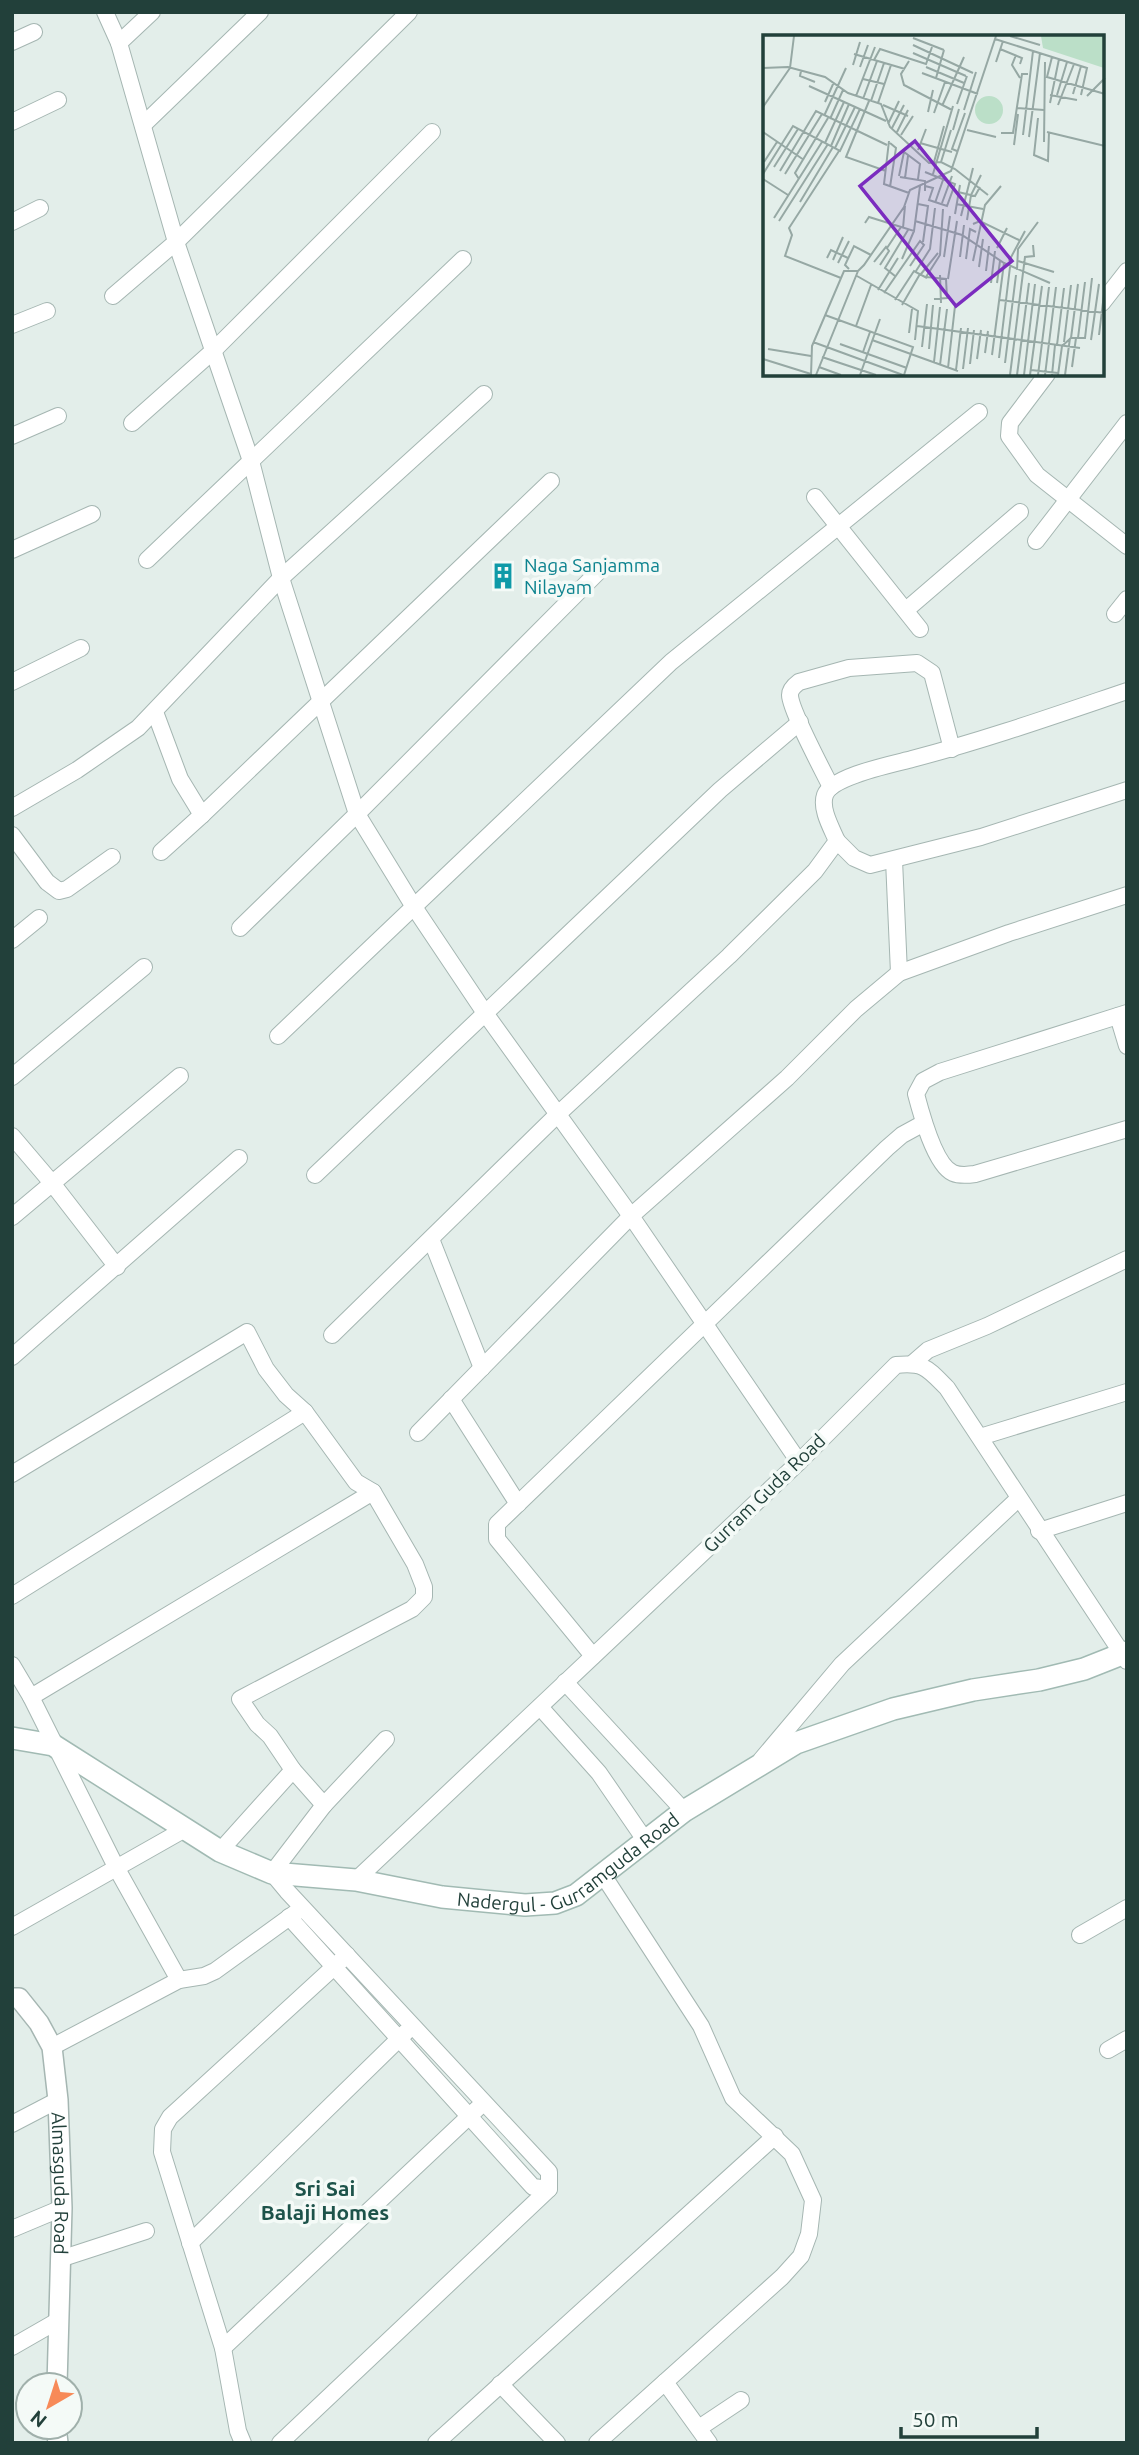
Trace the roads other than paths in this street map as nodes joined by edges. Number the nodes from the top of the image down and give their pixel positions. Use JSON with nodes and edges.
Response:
{"nodes":[{"id":1,"x":106,"y":12,"type":"edge"},
{"id":2,"x":152,"y":12,"type":"edge"},
{"id":3,"x":260,"y":12,"type":"edge"},
{"id":4,"x":409,"y":12,"type":"edge"},
{"id":5,"x":34,"y":32,"type":"dead end"},
{"id":6,"x":12,"y":42,"type":"edge"},
{"id":7,"x":119,"y":43,"type":"junction"},
{"id":8,"x":58,"y":100,"type":"dead end"},
{"id":9,"x":12,"y":122,"type":"edge"},
{"id":10,"x":143,"y":125,"type":"junction"},
{"id":11,"x":432,"y":132,"type":"dead end"},
{"id":12,"x":40,"y":208,"type":"dead end"},
{"id":13,"x":12,"y":222,"type":"edge"},
{"id":14,"x":176,"y":242,"type":"junction"},
{"id":15,"x":463,"y":258,"type":"dead end"},
{"id":16,"x":1127,"y":271,"type":"edge"},
{"id":17,"x":113,"y":296,"type":"dead end"},
{"id":18,"x":1104,"y":300,"type":"edge"},
{"id":19,"x":47,"y":311,"type":"dead end"},
{"id":20,"x":12,"y":326,"type":"edge"},
{"id":21,"x":213,"y":351,"type":"junction"},
{"id":22,"x":1045,"y":376,"type":"edge"},
{"id":23,"x":484,"y":394,"type":"dead end"},
{"id":24,"x":979,"y":412,"type":"dead end"},
{"id":25,"x":58,"y":416,"type":"dead end"},
{"id":26,"x":132,"y":423,"type":"dead end"},
{"id":27,"x":1127,"y":423,"type":"edge"},
{"id":28,"x":12,"y":436,"type":"edge"},
{"id":29,"x":251,"y":461,"type":"junction"},
{"id":30,"x":551,"y":481,"type":"dead end"},
{"id":31,"x":815,"y":497,"type":"dead end"},
{"id":32,"x":1068,"y":501,"type":"junction"},
{"id":33,"x":1020,"y":512,"type":"dead end"},
{"id":34,"x":92,"y":514,"type":"dead end"},
{"id":35,"x":839,"y":526,"type":"junction"},
{"id":36,"x":1036,"y":541,"type":"dead end"},
{"id":37,"x":1127,"y":545,"type":"edge"},
{"id":38,"x":12,"y":550,"type":"edge"},
{"id":39,"x":147,"y":560,"type":"dead end"},
{"id":40,"x":599,"y":571,"type":"dead end"},
{"id":41,"x":281,"y":578,"type":"junction"},
{"id":42,"x":1127,"y":599,"type":"edge"},
{"id":43,"x":906,"y":611,"type":"junction"},
{"id":44,"x":1115,"y":614,"type":"dead end"},
{"id":45,"x":920,"y":629,"type":"dead end"},
{"id":46,"x":81,"y":648,"type":"dead end"},
{"id":47,"x":12,"y":682,"type":"edge"},
{"id":48,"x":1127,"y":691,"type":"edge"},
{"id":49,"x":320,"y":701,"type":"junction"},
{"id":50,"x":155,"y":712,"type":"junction"},
{"id":51,"x":800,"y":722,"type":"junction"},
{"id":52,"x":952,"y":749,"type":"junction"},
{"id":53,"x":831,"y":787,"type":"junction"},
{"id":54,"x":1127,"y":790,"type":"edge"},
{"id":55,"x":12,"y":808,"type":"edge"},
{"id":56,"x":357,"y":814,"type":"junction"},
{"id":57,"x":202,"y":816,"type":"junction"},
{"id":58,"x":12,"y":835,"type":"edge"},
{"id":59,"x":837,"y":841,"type":"junction"},
{"id":60,"x":161,"y":852,"type":"dead end"},
{"id":61,"x":112,"y":857,"type":"dead end"},
{"id":62,"x":894,"y":860,"type":"junction"},
{"id":63,"x":1127,"y":895,"type":"edge"},
{"id":64,"x":414,"y":907,"type":"junction"},
{"id":65,"x":39,"y":918,"type":"dead end"},
{"id":66,"x":240,"y":928,"type":"dead end"},
{"id":67,"x":12,"y":940,"type":"edge"},
{"id":68,"x":144,"y":967,"type":"dead end"},
{"id":69,"x":899,"y":973,"type":"junction"},
{"id":70,"x":485,"y":1013,"type":"junction"},
{"id":71,"x":1122,"y":1014,"type":"edge"},
{"id":72,"x":278,"y":1036,"type":"dead end"},
{"id":73,"x":1127,"y":1046,"type":"edge"},
{"id":74,"x":180,"y":1076,"type":"dead end"},
{"id":75,"x":12,"y":1077,"type":"edge"},
{"id":76,"x":557,"y":1115,"type":"junction"},
{"id":77,"x":924,"y":1123,"type":"junction"},
{"id":78,"x":1127,"y":1129,"type":"edge"},
{"id":79,"x":12,"y":1136,"type":"edge"},
{"id":80,"x":239,"y":1158,"type":"dead end"},
{"id":81,"x":315,"y":1175,"type":"dead end"},
{"id":82,"x":52,"y":1183,"type":"junction"},
{"id":83,"x":631,"y":1216,"type":"junction"},
{"id":84,"x":12,"y":1217,"type":"edge"},
{"id":85,"x":430,"y":1239,"type":"junction"},
{"id":86,"x":1127,"y":1259,"type":"edge"},
{"id":87,"x":117,"y":1267,"type":"junction"},
{"id":88,"x":703,"y":1324,"type":"junction"},
{"id":89,"x":332,"y":1335,"type":"dead end"},
{"id":90,"x":12,"y":1357,"type":"edge"},
{"id":91,"x":914,"y":1363,"type":"junction"},
{"id":92,"x":482,"y":1368,"type":"junction"},
{"id":93,"x":1127,"y":1392,"type":"edge"},
{"id":94,"x":452,"y":1399,"type":"junction"},
{"id":95,"x":305,"y":1412,"type":"junction"},
{"id":96,"x":418,"y":1433,"type":"dead end"},
{"id":97,"x":980,"y":1437,"type":"junction"},
{"id":98,"x":799,"y":1462,"type":"junction"},
{"id":99,"x":12,"y":1474,"type":"edge"},
{"id":100,"x":373,"y":1492,"type":"junction"},
{"id":101,"x":1019,"y":1497,"type":"junction"},
{"id":102,"x":1127,"y":1503,"type":"edge"},
{"id":103,"x":518,"y":1504,"type":"junction"},
{"id":104,"x":1039,"y":1531,"type":"junction"},
{"id":105,"x":12,"y":1596,"type":"edge"},
{"id":106,"x":593,"y":1656,"type":"junction"},
{"id":107,"x":1125,"y":1656,"type":"edge"},
{"id":108,"x":12,"y":1665,"type":"edge"},
{"id":109,"x":565,"y":1682,"type":"junction"},
{"id":110,"x":31,"y":1697,"type":"junction"},
{"id":111,"x":540,"y":1707,"type":"junction"},
{"id":112,"x":12,"y":1738,"type":"edge"},
{"id":113,"x":386,"y":1739,"type":"dead end"},
{"id":114,"x":54,"y":1745,"type":"junction"},
{"id":115,"x":293,"y":1770,"type":"junction"},
{"id":116,"x":751,"y":1771,"type":"junction"},
{"id":117,"x":324,"y":1805,"type":"junction"},
{"id":118,"x":684,"y":1811,"type":"junction"},
{"id":119,"x":185,"y":1829,"type":"junction"},
{"id":120,"x":645,"y":1840,"type":"junction"},
{"id":121,"x":220,"y":1851,"type":"junction"},
{"id":122,"x":117,"y":1869,"type":"junction"},
{"id":123,"x":272,"y":1873,"type":"junction"},
{"id":124,"x":603,"y":1875,"type":"junction"},
{"id":125,"x":356,"y":1880,"type":"junction"},
{"id":126,"x":1127,"y":1908,"type":"edge"},
{"id":127,"x":296,"y":1913,"type":"junction"},
{"id":128,"x":12,"y":1927,"type":"edge"},
{"id":129,"x":1080,"y":1935,"type":"dead end"},
{"id":130,"x":341,"y":1961,"type":"junction"},
{"id":131,"x":178,"y":1980,"type":"junction"},
{"id":132,"x":14,"y":1993,"type":"edge"},
{"id":133,"x":413,"y":2026,"type":"junction"},
{"id":134,"x":400,"y":2038,"type":"junction"},
{"id":135,"x":1127,"y":2039,"type":"edge"},
{"id":136,"x":52,"y":2047,"type":"junction"},
{"id":137,"x":1108,"y":2050,"type":"dead end"},
{"id":138,"x":58,"y":2100,"type":"junction"},
{"id":139,"x":484,"y":2102,"type":"junction"},
{"id":140,"x":470,"y":2116,"type":"junction"},
{"id":141,"x":12,"y":2124,"type":"edge"},
{"id":142,"x":775,"y":2136,"type":"junction"},
{"id":143,"x":549,"y":2189,"type":"junction"},
{"id":144,"x":62,"y":2208,"type":"junction"},
{"id":145,"x":12,"y":2229,"type":"edge"},
{"id":146,"x":146,"y":2231,"type":"dead end"},
{"id":147,"x":190,"y":2243,"type":"junction"},
{"id":148,"x":60,"y":2259,"type":"junction"},
{"id":149,"x":59,"y":2320,"type":"junction"},
{"id":150,"x":12,"y":2347,"type":"edge"},
{"id":151,"x":223,"y":2348,"type":"junction"},
{"id":152,"x":57,"y":2371,"type":"edge"},
{"id":153,"x":665,"y":2382,"type":"junction"},
{"id":154,"x":500,"y":2384,"type":"junction"},
{"id":155,"x":741,"y":2400,"type":"dead end"},
{"id":156,"x":699,"y":2428,"type":"junction"},
{"id":157,"x":243,"y":2443,"type":"edge"},
{"id":158,"x":280,"y":2443,"type":"edge"},
{"id":159,"x":436,"y":2443,"type":"edge"},
{"id":160,"x":557,"y":2443,"type":"edge"},
{"id":161,"x":597,"y":2443,"type":"edge"},
{"id":162,"x":709,"y":2443,"type":"edge"}],
"edges":[{"from":1,"to":7,"type":"street"},
{"from":2,"to":7,"type":"street"},
{"from":3,"to":10,"type":"street"},
{"from":4,"to":14,"type":"street"},
{"from":5,"to":6,"type":"street"},
{"from":7,"to":10,"type":"street"},
{"from":8,"to":9,"type":"street"},
{"from":10,"to":14,"type":"street"},
{"from":11,"to":21,"type":"street"},
{"from":12,"to":13,"type":"street"},
{"from":14,"to":17,"type":"street"},
{"from":14,"to":21,"type":"street"},
{"from":15,"to":29,"type":"street"},
{"from":16,"to":18,"type":"street"},
{"from":19,"to":20,"type":"street"},
{"from":21,"to":26,"type":"street"},
{"from":21,"to":29,"type":"street"},
{"from":22,"to":32,"type":"street"},
{"from":23,"to":41,"type":"street"},
{"from":24,"to":35,"type":"street"},
{"from":25,"to":28,"type":"street"},
{"from":27,"to":32,"type":"street"},
{"from":29,"to":39,"type":"street"},
{"from":29,"to":41,"type":"street"},
{"from":30,"to":49,"type":"street"},
{"from":31,"to":35,"type":"street"},
{"from":32,"to":36,"type":"street"},
{"from":32,"to":37,"type":"street"},
{"from":33,"to":43,"type":"street"},
{"from":34,"to":38,"type":"street"},
{"from":35,"to":43,"type":"street"},
{"from":35,"to":64,"type":"street"},
{"from":40,"to":56,"type":"street"},
{"from":41,"to":49,"type":"street"},
{"from":41,"to":50,"type":"street"},
{"from":42,"to":44,"type":"street"},
{"from":43,"to":45,"type":"street"},
{"from":46,"to":47,"type":"street"},
{"from":48,"to":52,"type":"street"},
{"from":49,"to":56,"type":"street"},
{"from":49,"to":57,"type":"street"},
{"from":50,"to":55,"type":"street"},
{"from":50,"to":57,"type":"street"},
{"from":51,"to":52,"type":"street"},
{"from":51,"to":53,"type":"street"},
{"from":51,"to":70,"type":"street"},
{"from":52,"to":53,"type":"street"},
{"from":53,"to":59,"type":"street"},
{"from":54,"to":62,"type":"street"},
{"from":56,"to":64,"type":"street"},
{"from":56,"to":66,"type":"street"},
{"from":57,"to":60,"type":"street"},
{"from":58,"to":61,"type":"street"},
{"from":59,"to":62,"type":"street"},
{"from":59,"to":76,"type":"street"},
{"from":62,"to":69,"type":"street"},
{"from":63,"to":69,"type":"street"},
{"from":64,"to":70,"type":"street"},
{"from":64,"to":72,"type":"street"},
{"from":65,"to":67,"type":"street"},
{"from":68,"to":75,"type":"street"},
{"from":69,"to":83,"type":"street"},
{"from":70,"to":76,"type":"street"},
{"from":70,"to":81,"type":"street"},
{"from":71,"to":73,"type":"street"},
{"from":71,"to":77,"type":"street"},
{"from":74,"to":82,"type":"street"},
{"from":76,"to":83,"type":"street"},
{"from":76,"to":85,"type":"street"},
{"from":77,"to":78,"type":"street"},
{"from":77,"to":88,"type":"street"},
{"from":79,"to":82,"type":"street"},
{"from":80,"to":87,"type":"street"},
{"from":82,"to":84,"type":"street"},
{"from":82,"to":87,"type":"street"},
{"from":83,"to":88,"type":"street"},
{"from":83,"to":92,"type":"street"},
{"from":85,"to":89,"type":"street"},
{"from":85,"to":92,"type":"street"},
{"from":86,"to":91,"type":"street","name":"Gurram Guda Road"},
{"from":87,"to":90,"type":"street"},
{"from":88,"to":98,"type":"street"},
{"from":88,"to":103,"type":"street"},
{"from":91,"to":97,"type":"street"},
{"from":91,"to":98,"type":"street","name":"Gurram Guda Road"},
{"from":92,"to":94,"type":"street"},
{"from":93,"to":97,"type":"street"},
{"from":94,"to":96,"type":"street"},
{"from":94,"to":103,"type":"street"},
{"from":95,"to":99,"type":"street"},
{"from":95,"to":100,"type":"street"},
{"from":95,"to":105,"type":"street"},
{"from":97,"to":101,"type":"street"},
{"from":98,"to":106,"type":"street","name":"Gurram Guda Road"},
{"from":100,"to":110,"type":"street"},
{"from":100,"to":115,"type":"street"},
{"from":101,"to":104,"type":"street"},
{"from":101,"to":116,"type":"street"},
{"from":102,"to":104,"type":"street"},
{"from":103,"to":106,"type":"street"},
{"from":104,"to":107,"type":"street"},
{"from":106,"to":109,"type":"street","name":"Gurram Guda Road"},
{"from":107,"to":116,"type":"main road","name":"Nadergul - Gurramguda Road"},
{"from":108,"to":110,"type":"street"},
{"from":109,"to":111,"type":"street","name":"Gurram Guda Road"},
{"from":109,"to":118,"type":"street"},
{"from":110,"to":114,"type":"street"},
{"from":111,"to":120,"type":"street"},
{"from":111,"to":125,"type":"street","name":"Gurram Guda Road"},
{"from":112,"to":114,"type":"main road","name":"Nadergul - Gurramguda Road"},
{"from":113,"to":117,"type":"street"},
{"from":114,"to":119,"type":"main road","name":"Nadergul - Gurramguda Road"},
{"from":114,"to":122,"type":"street"},
{"from":115,"to":117,"type":"street"},
{"from":115,"to":121,"type":"street"},
{"from":116,"to":118,"type":"main road","name":"Nadergul - Gurramguda Road"},
{"from":117,"to":123,"type":"street"},
{"from":118,"to":120,"type":"main road","name":"Nadergul - Gurramguda Road"},
{"from":119,"to":121,"type":"main road","name":"Nadergul - Gurramguda Road"},
{"from":119,"to":122,"type":"street"},
{"from":120,"to":124,"type":"main road","name":"Nadergul - Gurramguda Road"},
{"from":121,"to":123,"type":"main road","name":"Nadergul - Gurramguda Road"},
{"from":122,"to":128,"type":"street"},
{"from":122,"to":131,"type":"street"},
{"from":123,"to":125,"type":"main road","name":"Nadergul - Gurramguda Road"},
{"from":123,"to":127,"type":"street"},
{"from":124,"to":125,"type":"main road","name":"Nadergul - Gurramguda Road"},
{"from":124,"to":142,"type":"street"},
{"from":126,"to":129,"type":"street"},
{"from":127,"to":130,"type":"street"},
{"from":127,"to":131,"type":"street"},
{"from":130,"to":133,"type":"street"},
{"from":130,"to":134,"type":"street"},
{"from":130,"to":147,"type":"street"},
{"from":131,"to":136,"type":"street"},
{"from":132,"to":136,"type":"street","name":"Almasguda Road"},
{"from":133,"to":134,"type":"street"},
{"from":133,"to":139,"type":"street"},
{"from":134,"to":140,"type":"street"},
{"from":134,"to":147,"type":"street"},
{"from":135,"to":137,"type":"street"},
{"from":136,"to":138,"type":"street","name":"Almasguda Road"},
{"from":138,"to":141,"type":"street"},
{"from":138,"to":144,"type":"street","name":"Almasguda Road"},
{"from":139,"to":140,"type":"street"},
{"from":139,"to":143,"type":"street"},
{"from":140,"to":143,"type":"street"},
{"from":140,"to":151,"type":"street"},
{"from":142,"to":153,"type":"street"},
{"from":142,"to":154,"type":"street"},
{"from":143,"to":158,"type":"street"},
{"from":144,"to":145,"type":"street"},
{"from":144,"to":148,"type":"street","name":"Almasguda Road"},
{"from":146,"to":148,"type":"street"},
{"from":147,"to":151,"type":"street"},
{"from":148,"to":149,"type":"street","name":"Almasguda Road"},
{"from":149,"to":150,"type":"street"},
{"from":149,"to":152,"type":"street","name":"Almasguda Road"},
{"from":151,"to":157,"type":"street"},
{"from":153,"to":156,"type":"street"},
{"from":153,"to":161,"type":"street"},
{"from":154,"to":159,"type":"street"},
{"from":154,"to":160,"type":"street"},
{"from":155,"to":156,"type":"street"},
{"from":156,"to":162,"type":"street"}]}
